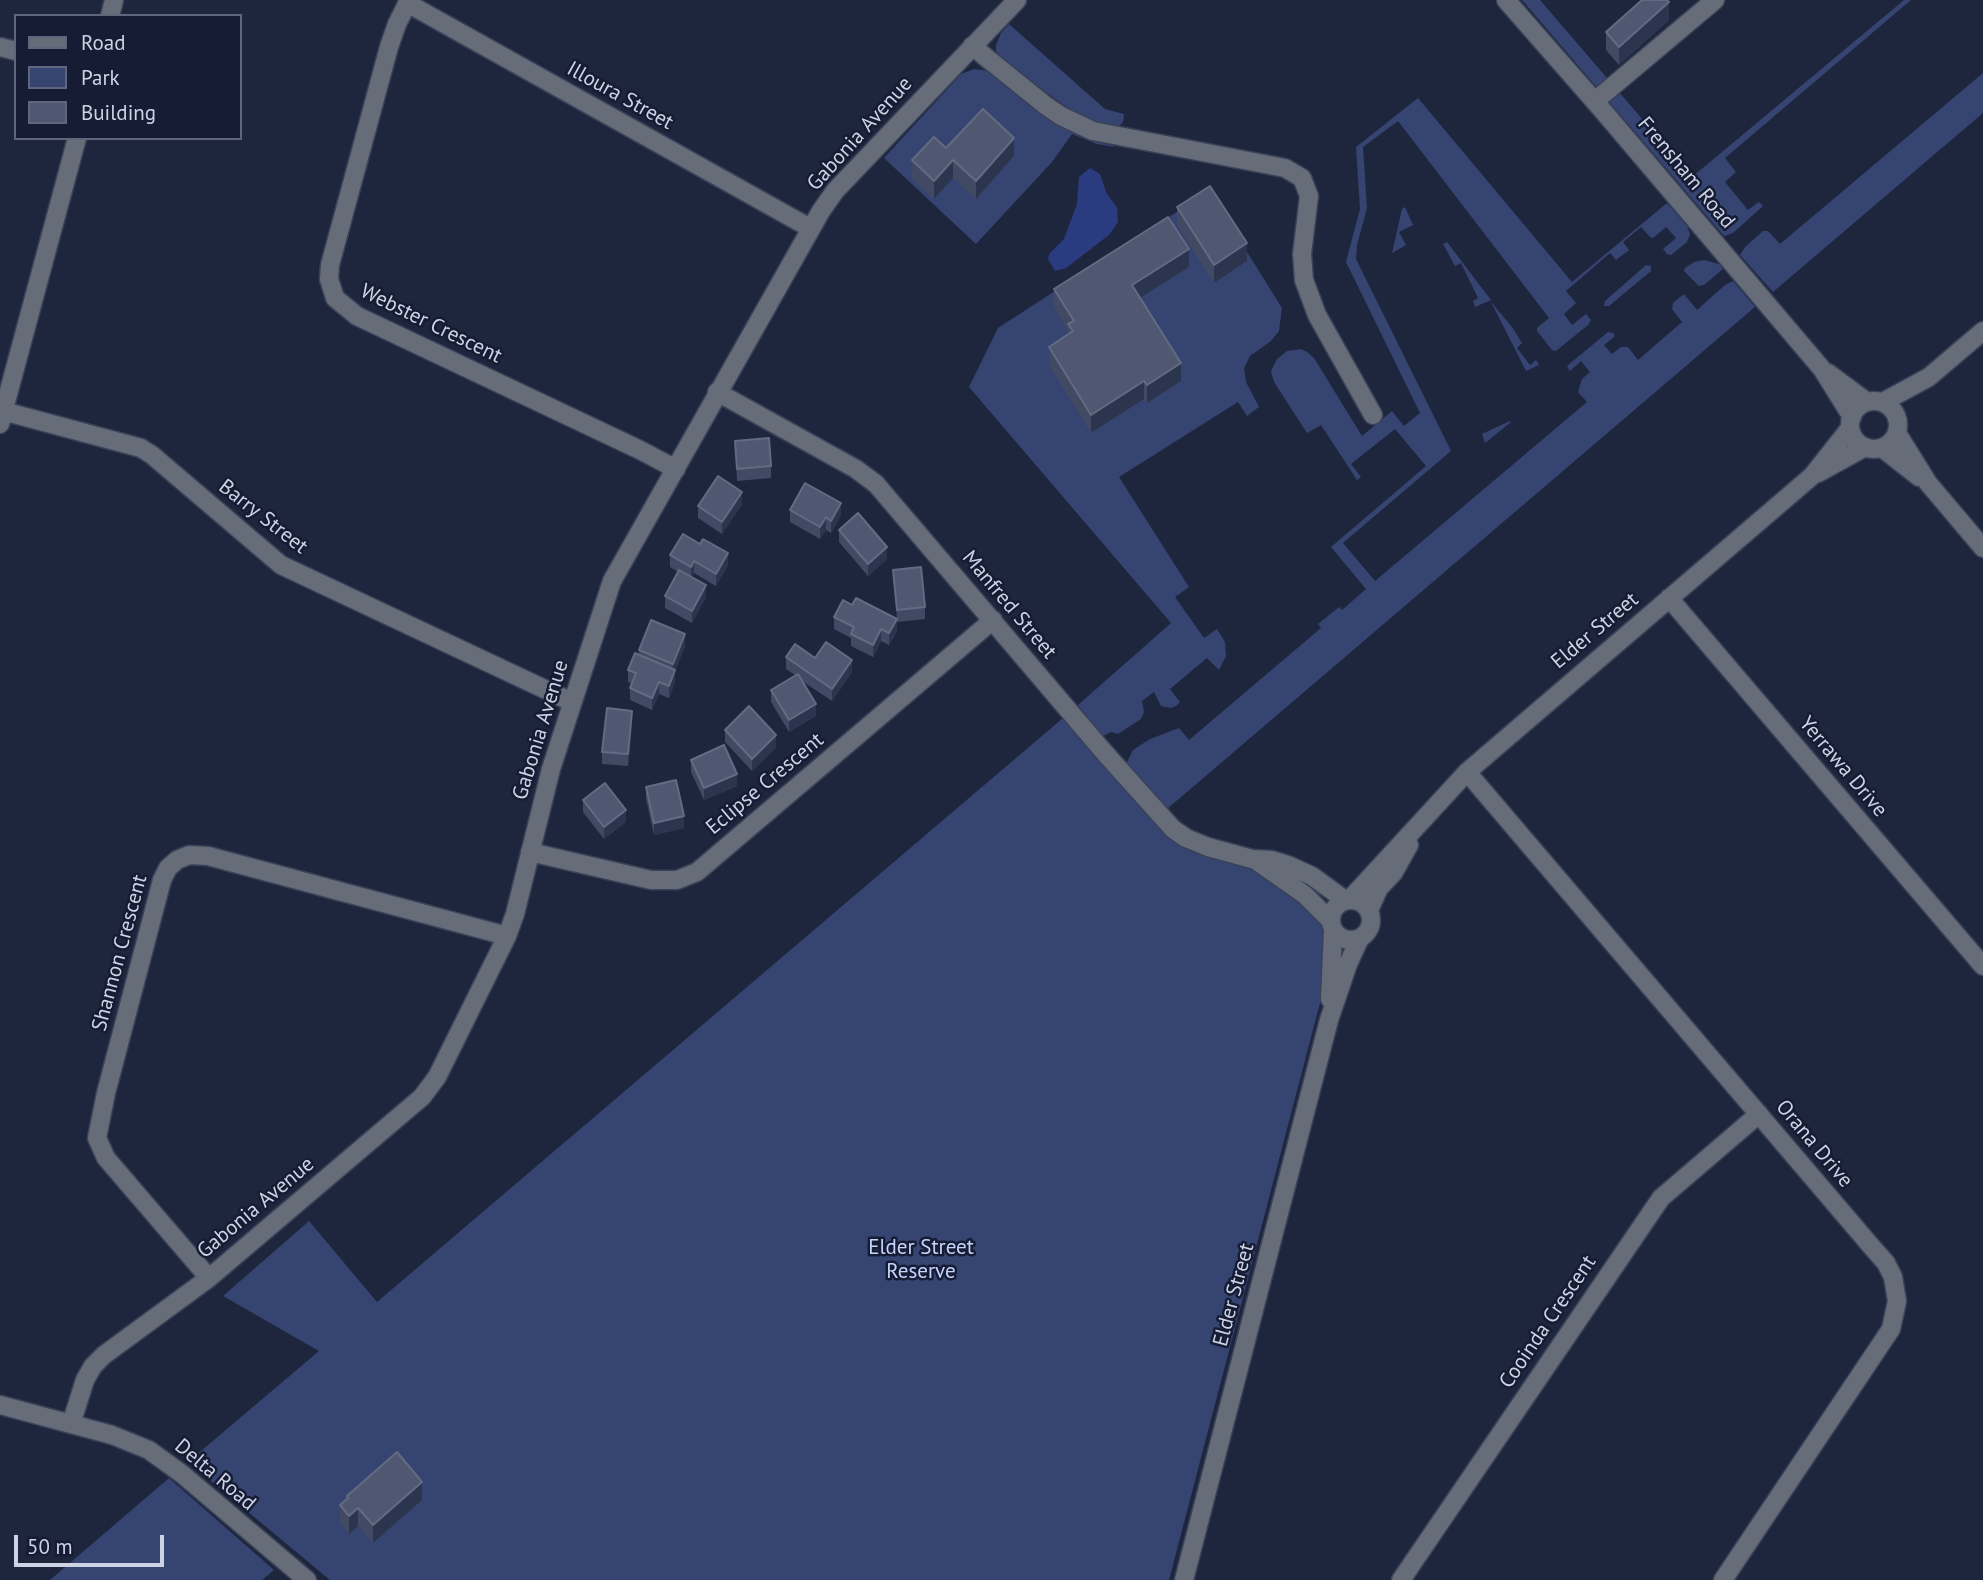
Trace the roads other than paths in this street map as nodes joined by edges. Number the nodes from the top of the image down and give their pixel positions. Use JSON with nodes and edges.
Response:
{"nodes":[{"id":1,"x":1715,"y":0,"type":"edge"},
{"id":2,"x":408,"y":1,"type":"edge"},
{"id":3,"x":1012,"y":2,"type":"edge"},
{"id":4,"x":1510,"y":2,"type":"edge"},
{"id":5,"x":972,"y":46,"type":"junction"},
{"id":6,"x":1595,"y":101,"type":"junction"},
{"id":7,"x":76,"y":140,"type":"edge"},
{"id":8,"x":810,"y":228,"type":"junction"},
{"id":9,"x":1983,"y":331,"type":"edge"},
{"id":10,"x":1822,"y":369,"type":"junction"},
{"id":11,"x":1929,"y":377,"type":"junction"},
{"id":12,"x":717,"y":393,"type":"junction"},
{"id":13,"x":1875,"y":402,"type":"junction"},
{"id":14,"x":1373,"y":415,"type":"dead end"},
{"id":15,"x":2,"y":417,"type":"edge"},
{"id":16,"x":1851,"y":423,"type":"junction"},
{"id":17,"x":1897,"y":426,"type":"junction"},
{"id":18,"x":1873,"y":448,"type":"junction"},
{"id":19,"x":676,"y":469,"type":"junction"},
{"id":20,"x":1812,"y":476,"type":"junction"},
{"id":21,"x":1928,"y":483,"type":"junction"},
{"id":22,"x":1983,"y":548,"type":"edge"},
{"id":23,"x":1669,"y":598,"type":"junction"},
{"id":24,"x":993,"y":620,"type":"junction"},
{"id":25,"x":572,"y":702,"type":"junction"},
{"id":26,"x":1467,"y":772,"type":"junction"},
{"id":27,"x":1416,"y":829,"type":"junction"},
{"id":28,"x":530,"y":852,"type":"junction"},
{"id":29,"x":1252,"y":859,"type":"junction"},
{"id":30,"x":1347,"y":900,"type":"junction"},
{"id":31,"x":1369,"y":910,"type":"junction"},
{"id":32,"x":1331,"y":925,"type":"junction"},
{"id":33,"x":507,"y":936,"type":"junction"},
{"id":34,"x":1360,"y":938,"type":"junction"},
{"id":35,"x":1983,"y":966,"type":"edge"},
{"id":36,"x":1329,"y":1020,"type":"junction"},
{"id":37,"x":1759,"y":1114,"type":"junction"},
{"id":38,"x":209,"y":1278,"type":"junction"},
{"id":39,"x":0,"y":1405,"type":"edge"},
{"id":40,"x":71,"y":1424,"type":"junction"},
{"id":41,"x":307,"y":1580,"type":"edge"},
{"id":42,"x":1184,"y":1580,"type":"edge"},
{"id":43,"x":1401,"y":1580,"type":"edge"},
{"id":44,"x":1723,"y":1580,"type":"edge"}],
"edges":[{"from":1,"to":6,"type":"street"},
{"from":2,"to":8,"type":"street","name":"Illoura Street"},
{"from":2,"to":19,"type":"street","name":"Webster Crescent"},
{"from":3,"to":5,"type":"street","name":"Gabonia Avenue"},
{"from":4,"to":6,"type":"street","name":"Frensham Road"},
{"from":5,"to":8,"type":"street","name":"Gabonia Avenue"},
{"from":5,"to":14,"type":"street"},
{"from":6,"to":10,"type":"street","name":"Frensham Road"},
{"from":7,"to":15,"type":"street"},
{"from":8,"to":12,"type":"street","name":"Gabonia Avenue"},
{"from":9,"to":11,"type":"street"},
{"from":10,"to":13,"type":"street","name":"Frensham Road"},
{"from":10,"to":16,"type":"street","name":"Frensham Road"},
{"from":11,"to":13,"type":"street"},
{"from":11,"to":17,"type":"street"},
{"from":12,"to":19,"type":"street","name":"Gabonia Avenue"},
{"from":12,"to":24,"type":"street","name":"Manfred Street"},
{"from":13,"to":16,"type":"street"},
{"from":13,"to":17,"type":"street"},
{"from":15,"to":25,"type":"street","name":"Barry Street"},
{"from":16,"to":18,"type":"street"},
{"from":16,"to":20,"type":"street","name":"Elder Street"},
{"from":17,"to":18,"type":"street"},
{"from":17,"to":21,"type":"street"},
{"from":18,"to":20,"type":"street","name":"Elder Street"},
{"from":18,"to":21,"type":"street"},
{"from":19,"to":25,"type":"street","name":"Gabonia Avenue"},
{"from":20,"to":23,"type":"street","name":"Elder Street"},
{"from":21,"to":22,"type":"street"},
{"from":23,"to":26,"type":"street","name":"Elder Street"},
{"from":23,"to":35,"type":"street","name":"Yerrawa Drive"},
{"from":24,"to":28,"type":"street","name":"Eclipse Crescent"},
{"from":24,"to":29,"type":"street","name":"Manfred Street"},
{"from":25,"to":28,"type":"street","name":"Gabonia Avenue"},
{"from":26,"to":27,"type":"street","name":"Elder Street"},
{"from":26,"to":37,"type":"street","name":"Orana Drive"},
{"from":27,"to":30,"type":"street","name":"Elder Street"},
{"from":27,"to":31,"type":"street","name":"Elder Street"},
{"from":28,"to":33,"type":"street","name":"Gabonia Avenue"},
{"from":29,"to":30,"type":"street","name":"Manfred Street"},
{"from":29,"to":32,"type":"street","name":"Manfred Street"},
{"from":30,"to":31,"type":"street"},
{"from":30,"to":32,"type":"street"},
{"from":31,"to":34,"type":"street"},
{"from":32,"to":34,"type":"street"},
{"from":32,"to":36,"type":"street","name":"Elder Street"},
{"from":33,"to":38,"type":"street","name":"Gabonia Avenue"},
{"from":33,"to":38,"type":"street","name":"Shannon Crescent"},
{"from":34,"to":36,"type":"street","name":"Elder Street"},
{"from":36,"to":42,"type":"street","name":"Elder Street"},
{"from":37,"to":43,"type":"street","name":"Cooinda Crescent"},
{"from":37,"to":44,"type":"street","name":"Orana Drive"},
{"from":38,"to":40,"type":"street","name":"Gabonia Avenue"},
{"from":39,"to":40,"type":"street","name":"Delta Road"},
{"from":40,"to":41,"type":"street","name":"Delta Road"}]}
